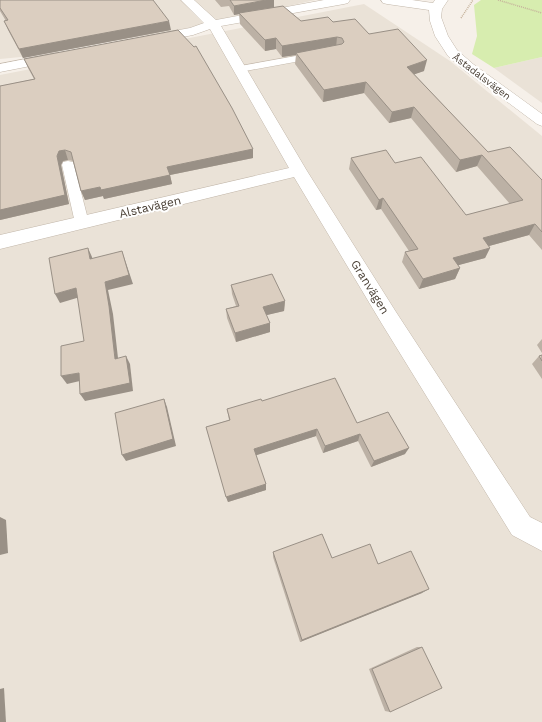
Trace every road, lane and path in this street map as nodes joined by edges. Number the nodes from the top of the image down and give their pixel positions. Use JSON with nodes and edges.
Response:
{"nodes":[{"id":1,"x":187,"y":0,"type":"edge"},
{"id":2,"x":344,"y":0,"type":"edge"},
{"id":3,"x":387,"y":0,"type":"edge"},
{"id":4,"x":473,"y":0,"type":"edge"},
{"id":5,"x":498,"y":0,"type":"edge"},
{"id":6,"x":439,"y":3,"type":"edge"},
{"id":7,"x":542,"y":13,"type":"edge"},
{"id":8,"x":461,"y":23,"type":"dead end"},
{"id":9,"x":213,"y":24,"type":"junction"},
{"id":10,"x":139,"y":41,"type":"edge"},
{"id":11,"x":328,"y":53,"type":"edge"},
{"id":12,"x":69,"y":55,"type":"edge"},
{"id":13,"x":0,"y":68,"type":"edge"},
{"id":14,"x":240,"y":69,"type":"junction"},
{"id":15,"x":542,"y":120,"type":"edge"},
{"id":16,"x":68,"y":165,"type":"edge"},
{"id":17,"x":299,"y":172,"type":"junction"},
{"id":18,"x":82,"y":223,"type":"junction"},
{"id":19,"x":0,"y":242,"type":"edge"},
{"id":20,"x":542,"y":538,"type":"edge"}],
"edges":[{"from":1,"to":9,"type":"street","name":"Granvägen"},
{"from":2,"to":9,"type":"street"},
{"from":3,"to":6,"type":"street"},
{"from":4,"to":8,"type":"path"},
{"from":5,"to":7,"type":"path"},
{"from":6,"to":15,"type":"street","name":"Åstadalsvägen"},
{"from":9,"to":10,"type":"street"},
{"from":9,"to":14,"type":"street","name":"Granvägen"},
{"from":11,"to":14,"type":"lane"},
{"from":12,"to":13,"type":"street"},
{"from":14,"to":17,"type":"street","name":"Granvägen"},
{"from":16,"to":18,"type":"lane"},
{"from":17,"to":18,"type":"street","name":"Alstavägen"},
{"from":17,"to":20,"type":"street","name":"Granvägen"},
{"from":18,"to":19,"type":"street","name":"Alstavägen"}]}
